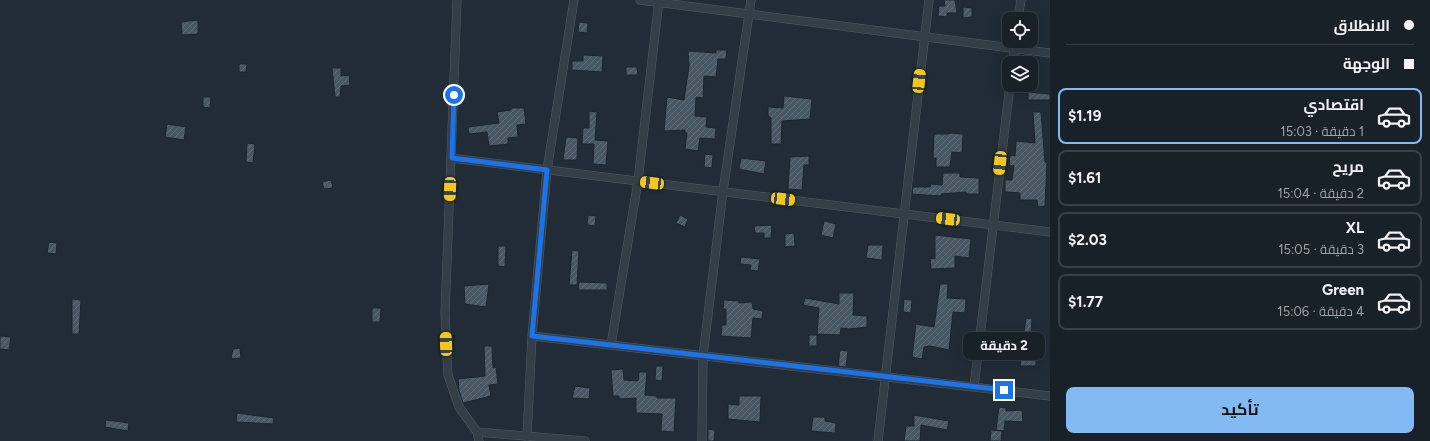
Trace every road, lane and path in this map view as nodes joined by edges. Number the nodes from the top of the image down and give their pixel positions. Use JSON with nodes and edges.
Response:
{"nodes":[{"id":1,"x":457,"y":0,"type":"edge"},
{"id":2,"x":574,"y":0,"type":"edge"},
{"id":3,"x":640,"y":0,"type":"edge"},
{"id":4,"x":751,"y":0,"type":"edge"},
{"id":5,"x":929,"y":0,"type":"edge"},
{"id":6,"x":1021,"y":0,"type":"edge"},
{"id":7,"x":659,"y":1,"type":"edge"},
{"id":8,"x":1019,"y":12,"type":"edge"},
{"id":9,"x":749,"y":15,"type":"junction"},
{"id":10,"x":924,"y":37,"type":"junction"},
{"id":11,"x":1002,"y":44,"type":"edge"},
{"id":12,"x":1028,"y":48,"type":"edge"},
{"id":13,"x":1050,"y":53,"type":"edge"},
{"id":14,"x":1009,"y":92,"type":"edge"},
{"id":15,"x":452,"y":158,"type":"junction"},
{"id":16,"x":547,"y":170,"type":"junction"},
{"id":17,"x":638,"y":181,"type":"junction"},
{"id":18,"x":723,"y":191,"type":"junction"},
{"id":19,"x":904,"y":214,"type":"junction"},
{"id":20,"x":992,"y":225,"type":"junction"},
{"id":21,"x":1050,"y":232,"type":"edge"},
{"id":22,"x":532,"y":336,"type":"junction"},
{"id":23,"x":611,"y":345,"type":"junction"},
{"id":24,"x":703,"y":356,"type":"junction"},
{"id":25,"x":886,"y":377,"type":"junction"},
{"id":26,"x":974,"y":387,"type":"junction"},
{"id":27,"x":1050,"y":396,"type":"edge"},
{"id":28,"x":476,"y":432,"type":"junction"},
{"id":29,"x":526,"y":437,"type":"junction"},
{"id":30,"x":479,"y":441,"type":"edge"},
{"id":31,"x":585,"y":441,"type":"edge"},
{"id":32,"x":702,"y":441,"type":"edge"},
{"id":33,"x":878,"y":441,"type":"edge"}],
"edges":[{"from":1,"to":15,"type":"street"},
{"from":2,"to":16,"type":"street"},
{"from":3,"to":7,"type":"street"},
{"from":4,"to":9,"type":"street"},
{"from":5,"to":10,"type":"street"},
{"from":6,"to":8,"type":"street"},
{"from":7,"to":9,"type":"street"},
{"from":7,"to":17,"type":"street"},
{"from":9,"to":10,"type":"street"},
{"from":9,"to":18,"type":"street"},
{"from":10,"to":11,"type":"street"},
{"from":10,"to":19,"type":"street"},
{"from":12,"to":13,"type":"street"},
{"from":14,"to":20,"type":"street"},
{"from":15,"to":16,"type":"street"},
{"from":15,"to":28,"type":"street"},
{"from":16,"to":17,"type":"street"},
{"from":16,"to":22,"type":"street"},
{"from":17,"to":18,"type":"street"},
{"from":17,"to":23,"type":"street"},
{"from":18,"to":19,"type":"street"},
{"from":18,"to":24,"type":"street"},
{"from":19,"to":20,"type":"street"},
{"from":19,"to":25,"type":"street"},
{"from":20,"to":21,"type":"street"},
{"from":20,"to":26,"type":"street"},
{"from":22,"to":23,"type":"street"},
{"from":22,"to":29,"type":"street"},
{"from":23,"to":24,"type":"street"},
{"from":24,"to":25,"type":"street"},
{"from":24,"to":32,"type":"street"},
{"from":25,"to":26,"type":"street"},
{"from":25,"to":33,"type":"street"},
{"from":26,"to":27,"type":"street"},
{"from":28,"to":29,"type":"street"},
{"from":28,"to":30,"type":"street"},
{"from":29,"to":31,"type":"street"}]}
